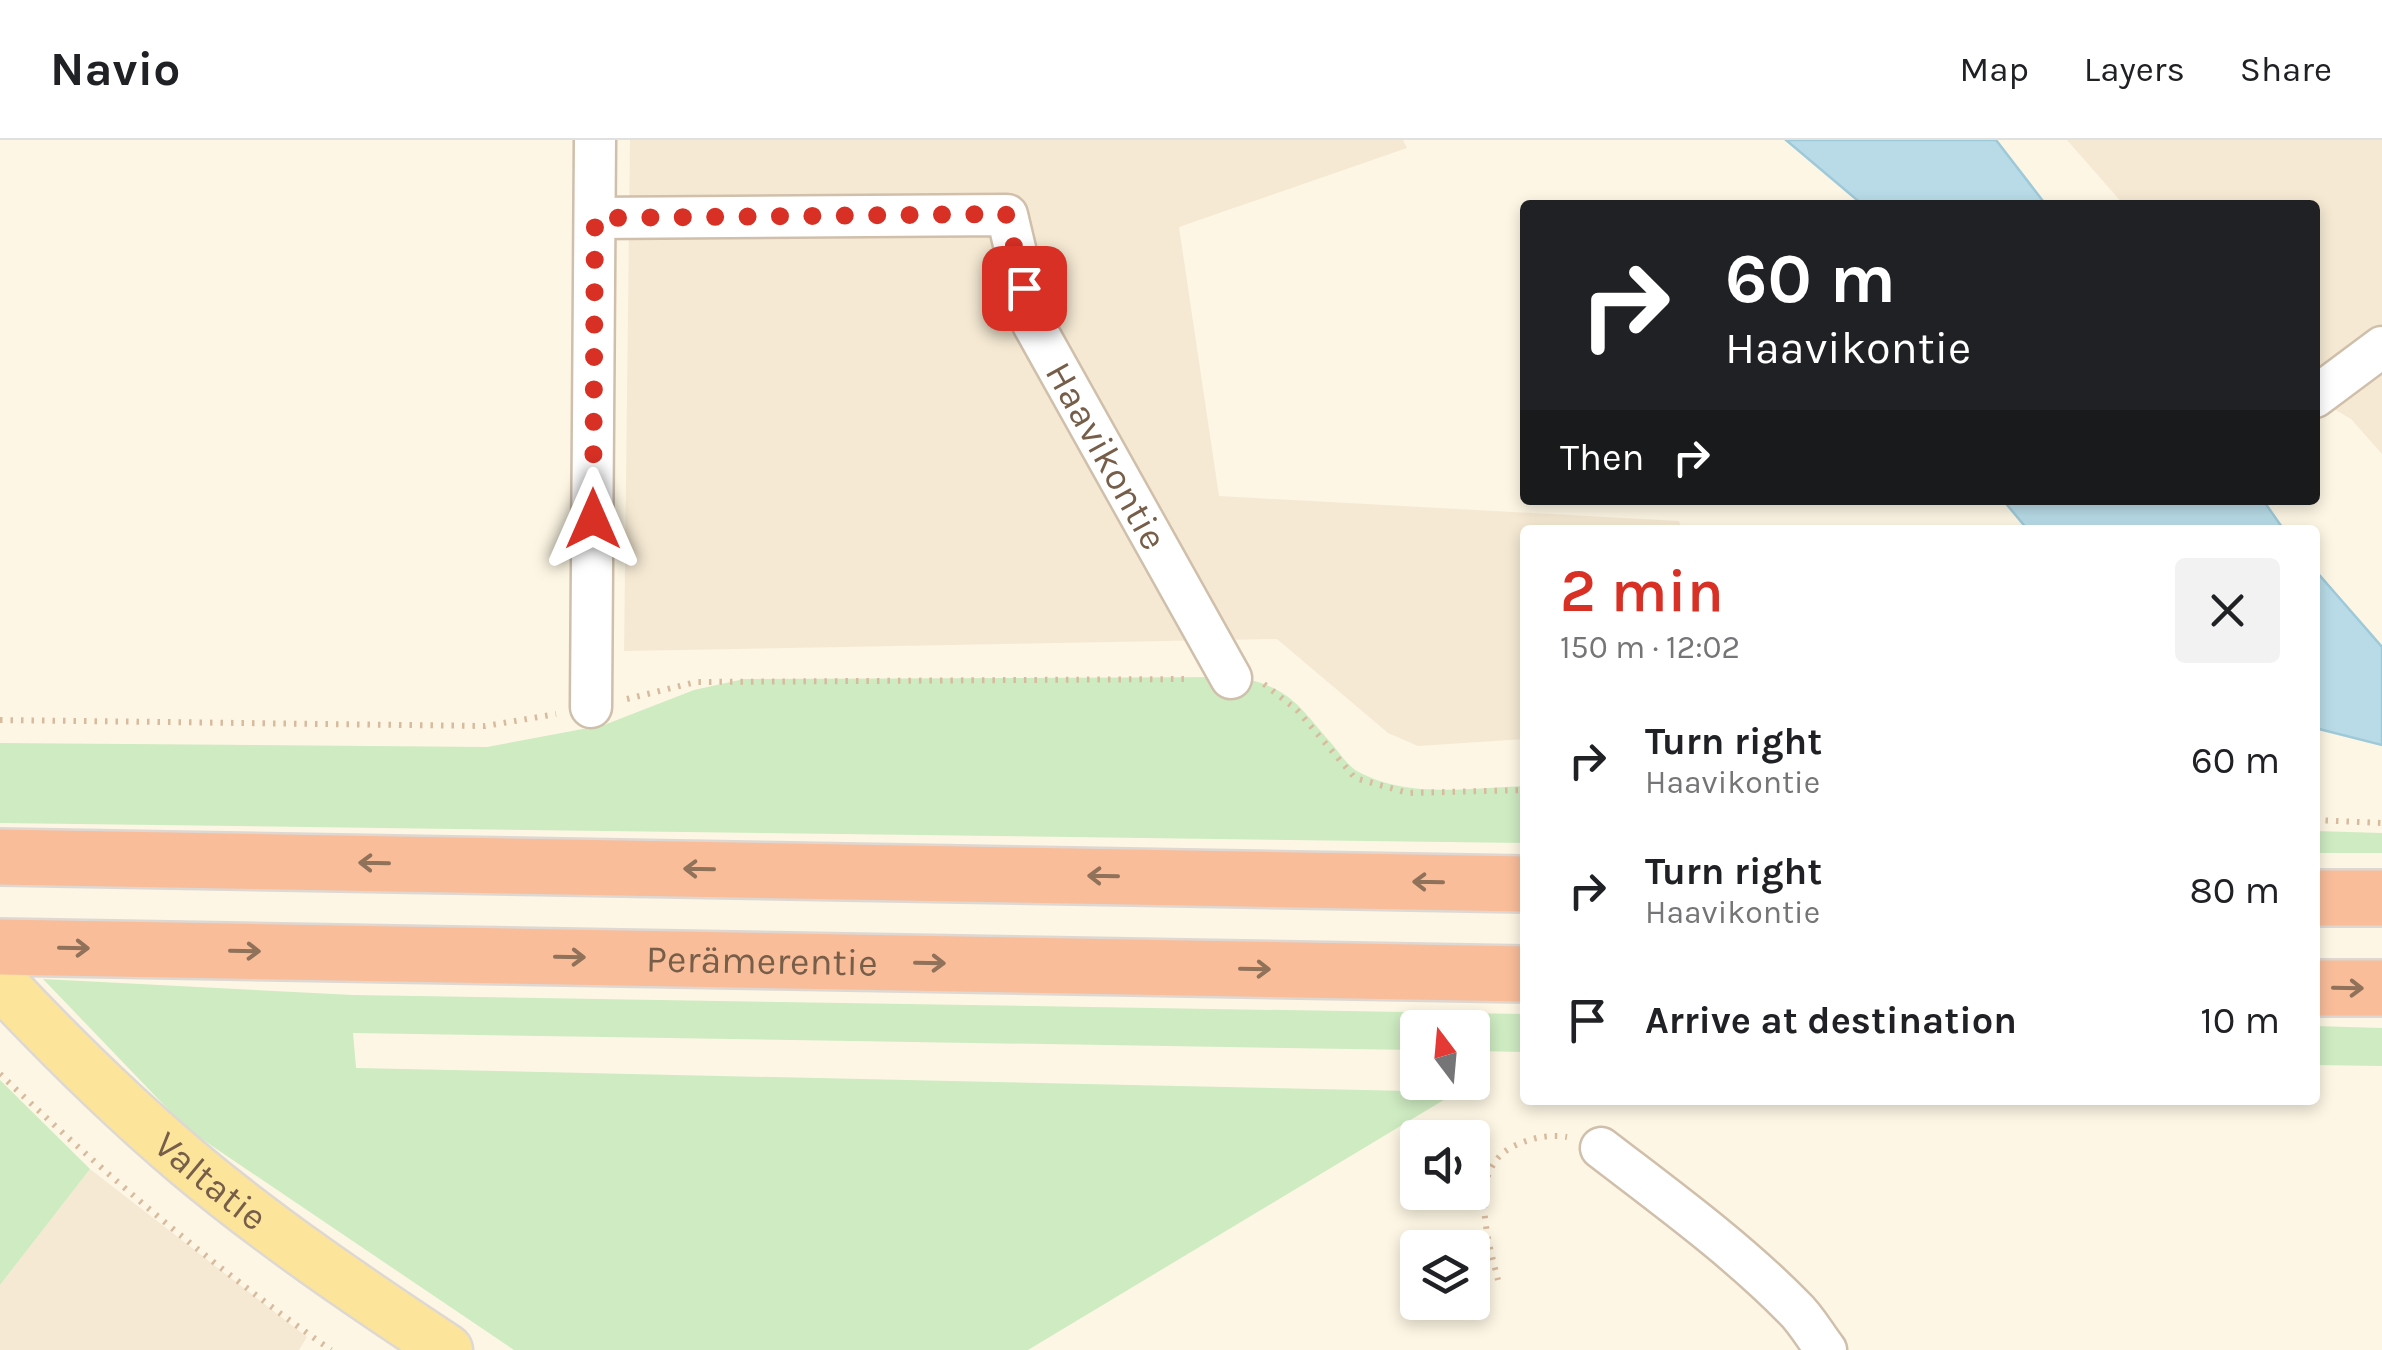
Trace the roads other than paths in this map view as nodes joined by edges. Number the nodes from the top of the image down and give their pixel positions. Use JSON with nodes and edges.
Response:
{"nodes":[{"id":1,"x":595,"y":140,"type":"edge"},
{"id":2,"x":595,"y":218,"type":"junction"},
{"id":3,"x":2382,"y":346,"type":"edge"},
{"id":4,"x":2320,"y":393,"type":"edge"},
{"id":5,"x":1231,"y":678,"type":"road end"},
{"id":6,"x":591,"y":708,"type":"road end"},
{"id":7,"x":0,"y":857,"type":"edge"},
{"id":8,"x":1520,"y":884,"type":"edge"},
{"id":9,"x":2320,"y":898,"type":"edge"},
{"id":10,"x":2382,"y":898,"type":"edge"},
{"id":11,"x":0,"y":947,"type":"edge"},
{"id":12,"x":1520,"y":974,"type":"edge"},
{"id":13,"x":0,"y":982,"type":"edge"},
{"id":14,"x":2320,"y":988,"type":"edge"},
{"id":15,"x":2382,"y":988,"type":"edge"},
{"id":16,"x":1601,"y":1148,"type":"road end"},
{"id":17,"x":1825,"y":1349,"type":"edge"},
{"id":18,"x":446,"y":1350,"type":"edge"}],
"edges":[{"from":1,"to":2,"type":"street"},
{"from":2,"to":5,"type":"street","name":"Haavikontie"},
{"from":2,"to":6,"type":"street"},
{"from":3,"to":4,"type":"street"},
{"from":8,"to":7,"type":"highway","one_way":true},
{"from":9,"to":10,"type":"highway"},
{"from":11,"to":12,"type":"highway","name":"Perämerentie","one_way":true},
{"from":13,"to":18,"type":"main road","name":"Valtatie"},
{"from":14,"to":15,"type":"highway","one_way":true},
{"from":16,"to":17,"type":"street"}]}
